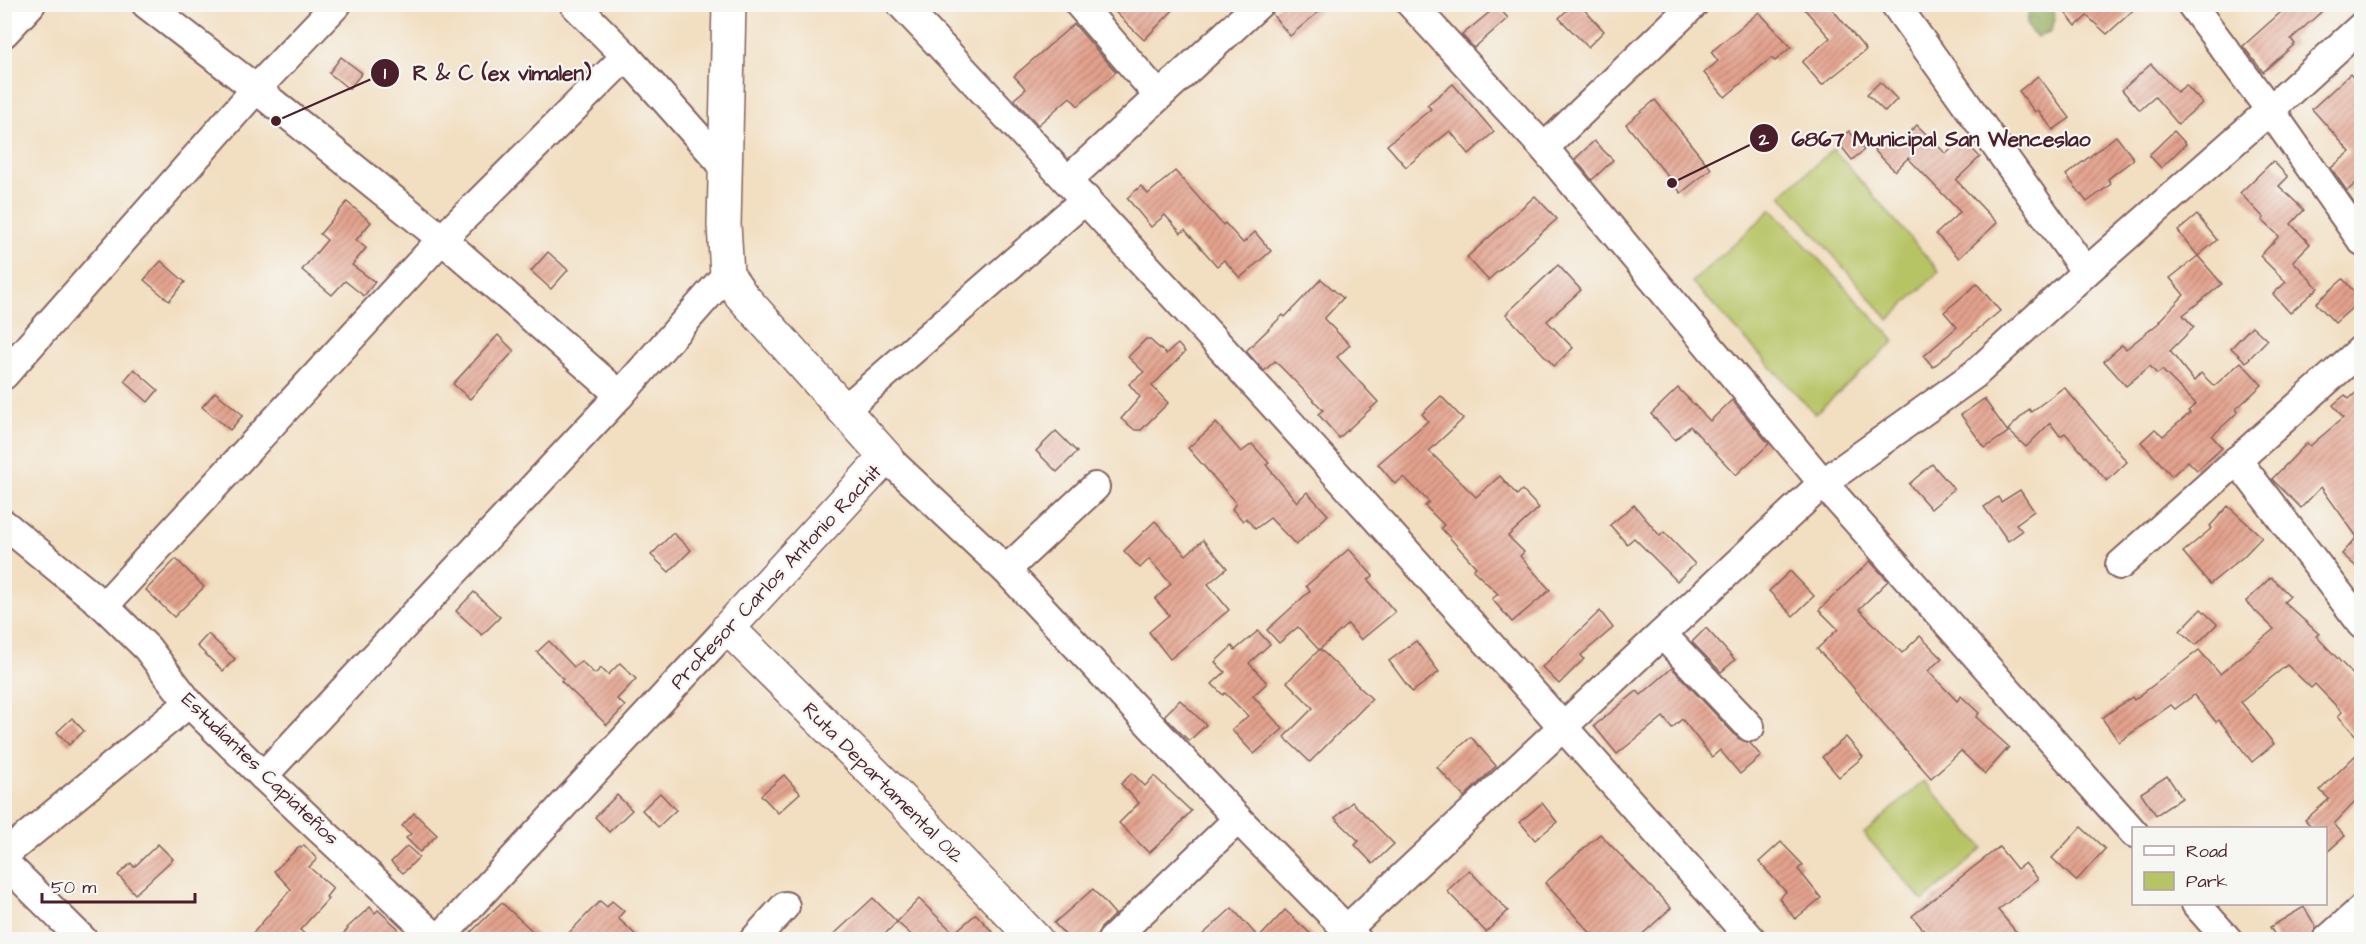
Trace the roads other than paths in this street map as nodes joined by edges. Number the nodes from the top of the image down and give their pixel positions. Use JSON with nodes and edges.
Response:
{"nodes":[{"id":1,"x":31,"y":4,"type":"edge"},
{"id":2,"x":146,"y":4,"type":"edge"},
{"id":3,"x":337,"y":4,"type":"edge"},
{"id":4,"x":574,"y":4,"type":"edge"},
{"id":5,"x":729,"y":4,"type":"edge"},
{"id":6,"x":901,"y":4,"type":"edge"},
{"id":7,"x":1079,"y":4,"type":"edge"},
{"id":8,"x":1259,"y":4,"type":"edge"},
{"id":9,"x":1411,"y":4,"type":"edge"},
{"id":10,"x":1694,"y":4,"type":"edge"},
{"id":11,"x":1895,"y":4,"type":"edge"},
{"id":12,"x":2191,"y":4,"type":"edge"},
{"id":13,"x":2361,"y":26,"type":"edge"},
{"id":14,"x":4,"y":33,"type":"edge"},
{"id":15,"x":626,"y":56,"type":"junction"},
{"id":16,"x":256,"y":89,"type":"junction"},
{"id":17,"x":1159,"y":96,"type":"junction"},
{"id":18,"x":2270,"y":110,"type":"junction"},
{"id":19,"x":1544,"y":148,"type":"junction"},
{"id":20,"x":724,"y":166,"type":"junction"},
{"id":21,"x":1077,"y":189,"type":"junction"},
{"id":22,"x":442,"y":239,"type":"junction"},
{"id":23,"x":2361,"y":241,"type":"edge"},
{"id":24,"x":2086,"y":272,"type":"junction"},
{"id":25,"x":727,"y":273,"type":"junction"},
{"id":26,"x":2361,"y":349,"type":"edge"},
{"id":27,"x":4,"y":375,"type":"edge"},
{"id":28,"x":620,"y":395,"type":"junction"},
{"id":29,"x":843,"y":411,"type":"junction"},
{"id":30,"x":886,"y":457,"type":"junction"},
{"id":31,"x":2237,"y":460,"type":"junction"},
{"id":32,"x":1823,"y":483,"type":"junction"},
{"id":33,"x":1095,"y":487,"type":"dead end"},
{"id":34,"x":4,"y":524,"type":"edge"},
{"id":35,"x":2120,"y":565,"type":"dead end"},
{"id":36,"x":1006,"y":570,"type":"junction"},
{"id":37,"x":104,"y":606,"type":"junction"},
{"id":38,"x":2361,"y":624,"type":"edge"},
{"id":39,"x":729,"y":628,"type":"junction"},
{"id":40,"x":1662,"y":634,"type":"junction"},
{"id":41,"x":189,"y":703,"type":"junction"},
{"id":42,"x":1563,"y":726,"type":"junction"},
{"id":43,"x":1750,"y":727,"type":"dead end"},
{"id":44,"x":263,"y":776,"type":"junction"},
{"id":45,"x":1238,"y":819,"type":"junction"},
{"id":46,"x":2132,"y":832,"type":"edge"},
{"id":47,"x":4,"y":855,"type":"edge"},
{"id":48,"x":4,"y":862,"type":"edge"},
{"id":49,"x":2198,"y":905,"type":"edge"},
{"id":50,"x":785,"y":906,"type":"dead end"},
{"id":51,"x":2361,"y":909,"type":"edge"},
{"id":52,"x":1353,"y":934,"type":"edge"},
{"id":53,"x":82,"y":939,"type":"edge"},
{"id":54,"x":438,"y":939,"type":"edge"},
{"id":55,"x":754,"y":939,"type":"edge"},
{"id":56,"x":1036,"y":939,"type":"edge"},
{"id":57,"x":1112,"y":939,"type":"edge"},
{"id":58,"x":1752,"y":939,"type":"edge"},
{"id":59,"x":2228,"y":939,"type":"edge"},
{"id":60,"x":2327,"y":939,"type":"edge"}],
"edges":[{"from":1,"to":14,"type":"street"},
{"from":2,"to":16,"type":"street"},
{"from":3,"to":16,"type":"street"},
{"from":4,"to":15,"type":"street"},
{"from":5,"to":20,"type":"main road"},
{"from":6,"to":21,"type":"street"},
{"from":7,"to":17,"type":"street"},
{"from":8,"to":17,"type":"street"},
{"from":9,"to":19,"type":"street"},
{"from":10,"to":19,"type":"street"},
{"from":11,"to":24,"type":"street"},
{"from":12,"to":18,"type":"street"},
{"from":13,"to":18,"type":"street"},
{"from":15,"to":20,"type":"street"},
{"from":15,"to":22,"type":"street"},
{"from":16,"to":22,"type":"street"},
{"from":16,"to":27,"type":"street"},
{"from":17,"to":21,"type":"street"},
{"from":18,"to":23,"type":"street"},
{"from":18,"to":24,"type":"street"},
{"from":19,"to":32,"type":"street"},
{"from":20,"to":25,"type":"main road"},
{"from":21,"to":29,"type":"street"},
{"from":21,"to":42,"type":"street"},
{"from":22,"to":28,"type":"street"},
{"from":22,"to":37,"type":"street"},
{"from":24,"to":32,"type":"street"},
{"from":25,"to":28,"type":"street"},
{"from":25,"to":29,"type":"main road","name":"Profesor Carlos Antonio Rachit"},
{"from":26,"to":31,"type":"street"},
{"from":28,"to":44,"type":"street"},
{"from":29,"to":30,"type":"main road","name":"Profesor Carlos Antonio Rachit"},
{"from":30,"to":36,"type":"street"},
{"from":30,"to":39,"type":"main road","name":"Profesor Carlos Antonio Rachit"},
{"from":31,"to":35,"type":"street"},
{"from":31,"to":38,"type":"street"},
{"from":32,"to":40,"type":"street"},
{"from":32,"to":46,"type":"street"},
{"from":33,"to":36,"type":"street"},
{"from":34,"to":37,"type":"street","name":"Estudiantes Capiateños"},
{"from":36,"to":45,"type":"street"},
{"from":37,"to":41,"type":"street","name":"Estudiantes Capiateños"},
{"from":39,"to":54,"type":"street","name":"Profesor Carlos Antonio Rachit"},
{"from":39,"to":56,"type":"main road","name":"Ruta Departamental 012"},
{"from":40,"to":42,"type":"street"},
{"from":40,"to":43,"type":"street"},
{"from":41,"to":44,"type":"street","name":"Estudiantes Capiateños"},
{"from":41,"to":47,"type":"street"},
{"from":42,"to":52,"type":"street"},
{"from":42,"to":58,"type":"street"},
{"from":44,"to":54,"type":"street","name":"Estudiantes Capiateños"},
{"from":45,"to":52,"type":"street"},
{"from":45,"to":57,"type":"street"},
{"from":48,"to":53,"type":"street"},
{"from":49,"to":59,"type":"street"},
{"from":50,"to":55,"type":"street"},
{"from":51,"to":60,"type":"street"}]}
